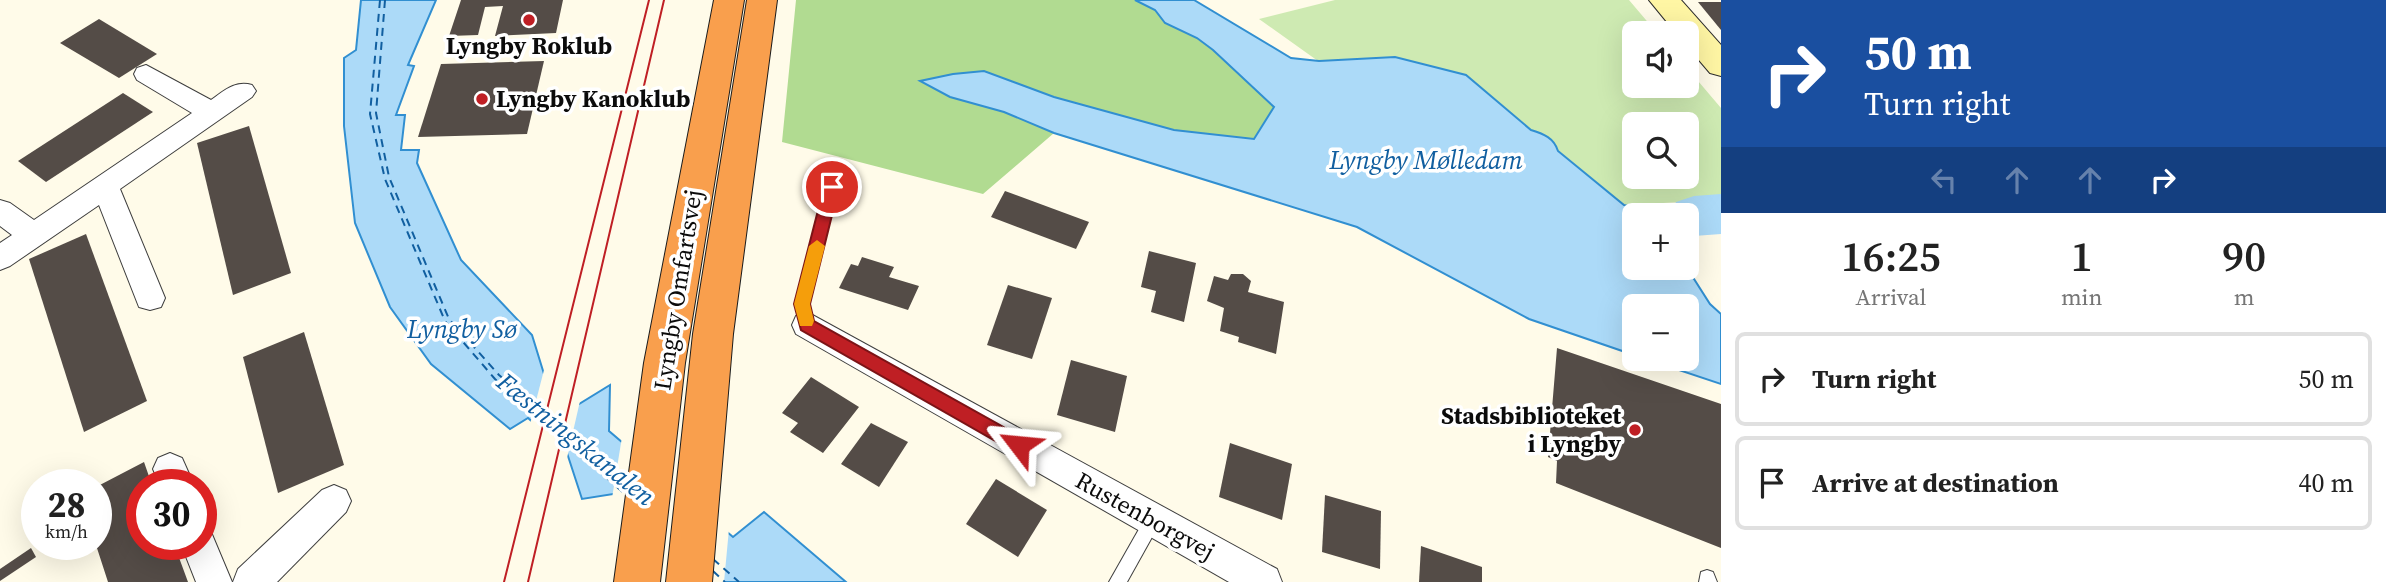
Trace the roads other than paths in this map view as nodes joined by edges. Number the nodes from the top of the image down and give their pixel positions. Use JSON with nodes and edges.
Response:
{"nodes":[{"id":1,"x":729,"y":0,"type":"edge"},
{"id":2,"x":762,"y":0,"type":"edge"},
{"id":3,"x":1664,"y":0,"type":"edge"},
{"id":4,"x":1721,"y":65,"type":"edge"},
{"id":5,"x":146,"y":74,"type":"dead end"},
{"id":6,"x":243,"y":91,"type":"dead end"},
{"id":7,"x":211,"y":112,"type":"junction"},
{"id":8,"x":105,"y":186,"type":"junction"},
{"id":9,"x":832,"y":187,"type":"dead end"},
{"id":10,"x":0,"y":211,"type":"edge"},
{"id":11,"x":34,"y":235,"type":"junction"},
{"id":12,"x":0,"y":258,"type":"edge"},
{"id":13,"x":150,"y":298,"type":"dead end"},
{"id":14,"x":807,"y":325,"type":"joint"},
{"id":15,"x":334,"y":501,"type":"dead end"},
{"id":16,"x":1153,"y":521,"type":"junction"},
{"id":17,"x":205,"y":560,"type":"edge"},
{"id":18,"x":690,"y":575,"type":"edge"},
{"id":19,"x":214,"y":582,"type":"edge"},
{"id":20,"x":251,"y":582,"type":"edge"},
{"id":21,"x":637,"y":582,"type":"edge"},
{"id":22,"x":1118,"y":582,"type":"edge"},
{"id":23,"x":1264,"y":582,"type":"edge"}],
"edges":[{"from":1,"to":21,"type":"highway","name":"Lyngby Omfartsvej"},
{"from":2,"to":18,"type":"highway","name":"Lyngby Omfartsvej"},
{"from":3,"to":4,"type":"street"},
{"from":5,"to":7,"type":"street"},
{"from":6,"to":7,"type":"street"},
{"from":7,"to":8,"type":"street"},
{"from":8,"to":11,"type":"street"},
{"from":8,"to":13,"type":"street"},
{"from":9,"to":14,"type":"lane"},
{"from":10,"to":11,"type":"street"},
{"from":11,"to":12,"type":"street"},
{"from":14,"to":16,"type":"street","name":"Rustenborgvej"},
{"from":15,"to":20,"type":"street"},
{"from":16,"to":22,"type":"lane"},
{"from":16,"to":23,"type":"street","name":"Rustenborgvej"},
{"from":17,"to":19,"type":"street"}]}
